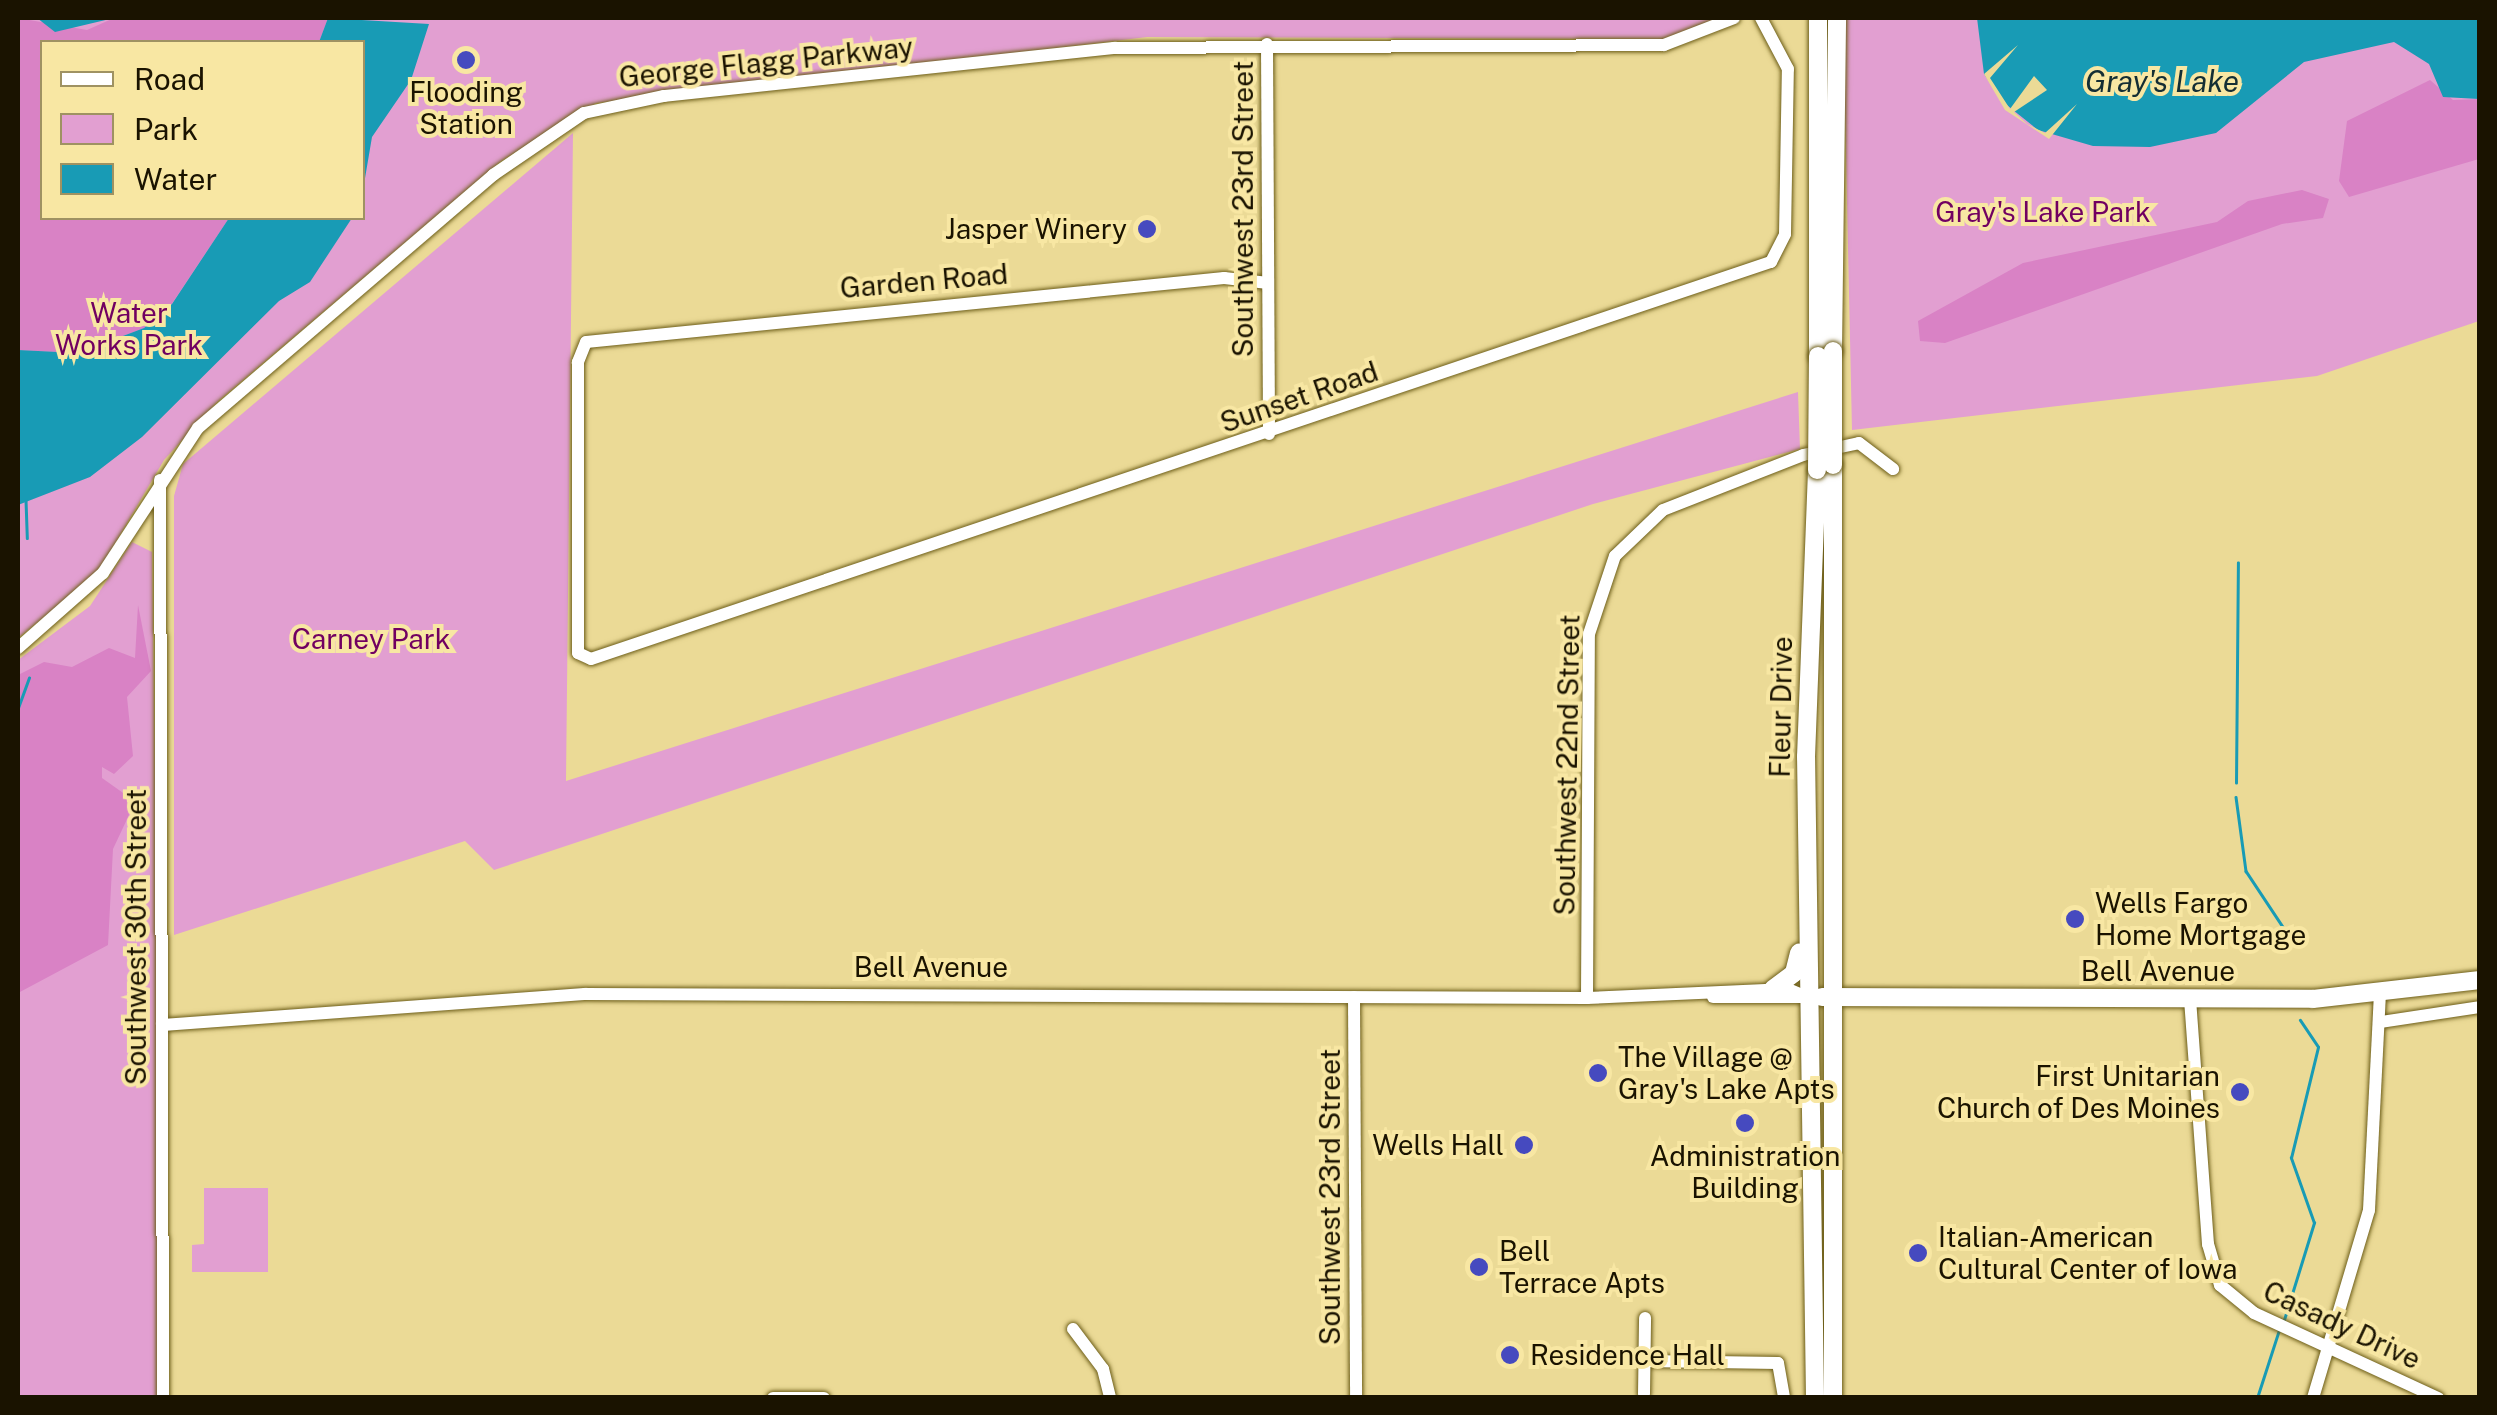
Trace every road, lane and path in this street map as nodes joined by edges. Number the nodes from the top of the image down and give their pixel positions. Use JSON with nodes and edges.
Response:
{"nodes":[{"id":1,"x":1734,"y":18,"type":"edge"},
{"id":2,"x":1761,"y":18,"type":"edge"},
{"id":3,"x":1818,"y":18,"type":"edge"},
{"id":4,"x":1838,"y":18,"type":"edge"},
{"id":5,"x":1268,"y":44,"type":"junction"},
{"id":6,"x":1268,"y":283,"type":"junction"},
{"id":7,"x":1826,"y":354,"type":"junction"},
{"id":8,"x":1268,"y":434,"type":"junction"},
{"id":9,"x":1825,"y":467,"type":"junction"},
{"id":10,"x":1893,"y":468,"type":"dead end"},
{"id":11,"x":160,"y":477,"type":"junction"},
{"id":12,"x":18,"y":648,"type":"edge"},
{"id":13,"x":598,"y":657,"type":"joint"},
{"id":14,"x":1806,"y":903,"type":"junction"},
{"id":15,"x":2480,"y":980,"type":"edge"},
{"id":16,"x":1773,"y":989,"type":"junction"},
{"id":17,"x":1700,"y":994,"type":"junction"},
{"id":18,"x":2380,"y":994,"type":"junction"},
{"id":19,"x":1806,"y":996,"type":"junction"},
{"id":20,"x":1354,"y":997,"type":"junction"},
{"id":21,"x":1829,"y":997,"type":"junction"},
{"id":22,"x":1587,"y":998,"type":"junction"},
{"id":23,"x":2190,"y":999,"type":"junction"},
{"id":24,"x":2480,"y":1007,"type":"edge"},
{"id":25,"x":2382,"y":1022,"type":"junction"},
{"id":26,"x":162,"y":1025,"type":"junction"},
{"id":27,"x":1645,"y":1318,"type":"dead end"},
{"id":28,"x":1074,"y":1329,"type":"dead end"},
{"id":29,"x":2332,"y":1348,"type":"junction"},
{"id":30,"x":1645,"y":1361,"type":"junction"},
{"id":31,"x":1644,"y":1394,"type":"dead end"},
{"id":32,"x":163,"y":1398,"type":"edge"},
{"id":33,"x":772,"y":1398,"type":"edge"},
{"id":34,"x":824,"y":1398,"type":"edge"},
{"id":35,"x":1110,"y":1398,"type":"edge"},
{"id":36,"x":1356,"y":1398,"type":"edge"},
{"id":37,"x":1784,"y":1398,"type":"edge"},
{"id":38,"x":1815,"y":1398,"type":"edge"},
{"id":39,"x":1832,"y":1398,"type":"edge"},
{"id":40,"x":2312,"y":1398,"type":"edge"},
{"id":41,"x":2438,"y":1398,"type":"edge"}],
"edges":[{"from":1,"to":5,"type":"street","name":"George Flagg Parkway"},
{"from":2,"to":8,"type":"street","name":"Sunset Road"},
{"from":3,"to":7,"type":"main road","name":"Fleur Drive"},
{"from":4,"to":7,"type":"main road","name":"Fleur Drive"},
{"from":5,"to":6,"type":"street","name":"Southwest 23rd Street"},
{"from":5,"to":11,"type":"street","name":"George Flagg Parkway"},
{"from":6,"to":8,"type":"street","name":"Southwest 23rd Street"},
{"from":6,"to":13,"type":"street","name":"Garden Road"},
{"from":7,"to":9,"type":"main road","name":"Fleur Drive","bridge":true},
{"from":8,"to":13,"type":"street","name":"Sunset Road"},
{"from":9,"to":14,"type":"main road","name":"Fleur Drive"},
{"from":9,"to":21,"type":"main road","name":"Fleur Drive"},
{"from":10,"to":22,"type":"street","name":"Southwest 22nd Street"},
{"from":11,"to":12,"type":"street","name":"George Flagg Parkway"},
{"from":11,"to":26,"type":"street","name":"Southwest 30th Street"},
{"from":14,"to":16,"type":"main road"},
{"from":14,"to":19,"type":"main road","name":"Fleur Drive"},
{"from":15,"to":18,"type":"main road","name":"Bell Avenue"},
{"from":16,"to":17,"type":"street","name":"Bell Avenue"},
{"from":16,"to":19,"type":"street","name":"Bell Avenue"},
{"from":17,"to":19,"type":"street","name":"Bell Avenue"},
{"from":17,"to":22,"type":"street","name":"Bell Avenue"},
{"from":18,"to":23,"type":"main road","name":"Bell Avenue"},
{"from":18,"to":25,"type":"street"},
{"from":19,"to":21,"type":"main road","name":"Bell Avenue"},
{"from":19,"to":38,"type":"main road","name":"Fleur Drive"},
{"from":20,"to":22,"type":"street","name":"Bell Avenue"},
{"from":20,"to":26,"type":"street","name":"Bell Avenue"},
{"from":20,"to":36,"type":"street","name":"Southwest 23rd Street"},
{"from":21,"to":23,"type":"main road","name":"Bell Avenue"},
{"from":21,"to":39,"type":"main road","name":"Fleur Drive"},
{"from":23,"to":29,"type":"street","name":"Casady Drive"},
{"from":24,"to":25,"type":"street"},
{"from":25,"to":29,"type":"street"},
{"from":26,"to":32,"type":"street","name":"Southwest 30th Street"},
{"from":27,"to":30,"type":"street"},
{"from":28,"to":35,"type":"street"},
{"from":29,"to":40,"type":"street"},
{"from":29,"to":41,"type":"street","name":"Casady Drive"},
{"from":30,"to":31,"type":"street"},
{"from":30,"to":37,"type":"street"},
{"from":33,"to":34,"type":"street"}]}
